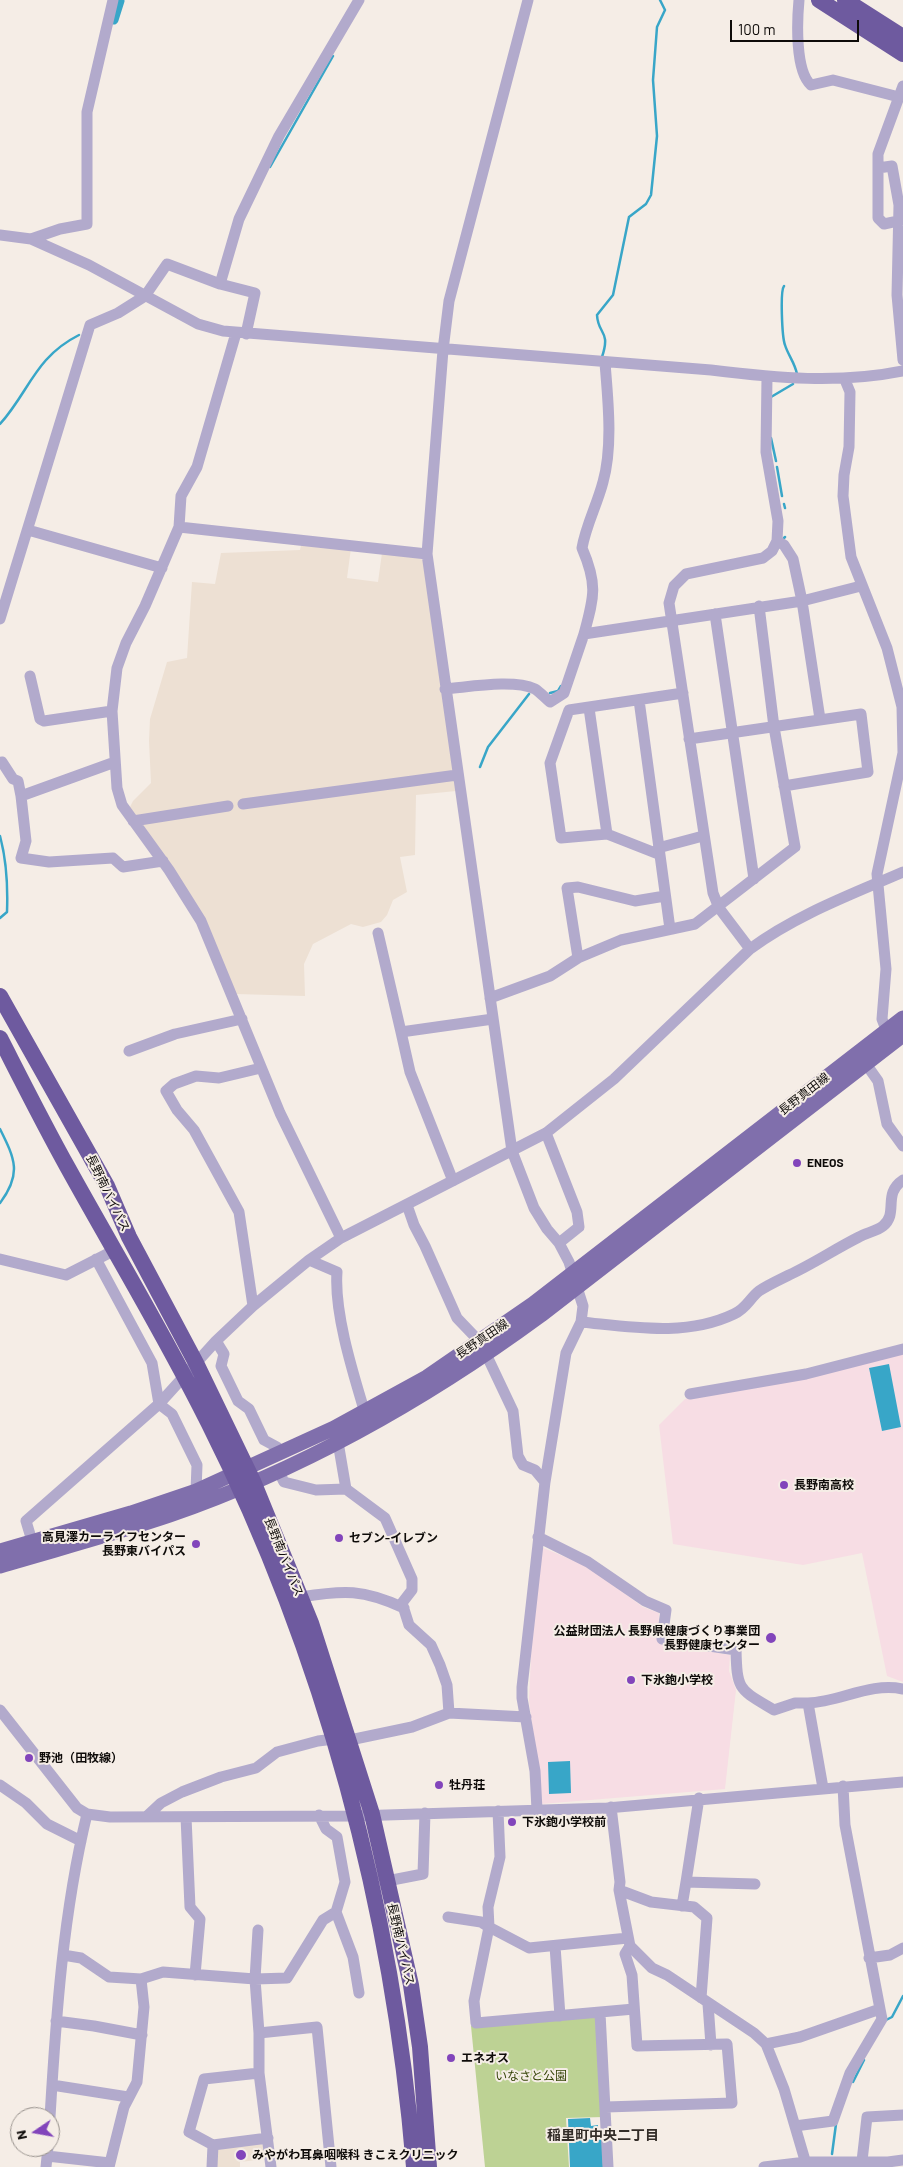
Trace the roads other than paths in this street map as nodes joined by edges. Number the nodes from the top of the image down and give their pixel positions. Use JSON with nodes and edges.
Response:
{"nodes":[{"id":1,"x":113,"y":0,"type":"edge"},
{"id":2,"x":359,"y":0,"type":"edge"},
{"id":3,"x":528,"y":0,"type":"edge"},
{"id":4,"x":799,"y":0,"type":"edge"},
{"id":5,"x":819,"y":0,"type":"edge"},
{"id":6,"x":845,"y":0,"type":"edge"},
{"id":7,"x":903,"y":37,"type":"edge"},
{"id":8,"x":903,"y":54,"type":"edge"},
{"id":9,"x":901,"y":92,"type":"edge"},
{"id":10,"x":878,"y":168,"type":"junction"},
{"id":11,"x":901,"y":221,"type":"edge"},
{"id":12,"x":0,"y":235,"type":"edge"},
{"id":13,"x":30,"y":239,"type":"junction"},
{"id":14,"x":220,"y":284,"type":"junction"},
{"id":15,"x":145,"y":296,"type":"junction"},
{"id":16,"x":241,"y":333,"type":"junction"},
{"id":17,"x":443,"y":350,"type":"junction"},
{"id":18,"x":903,"y":360,"type":"edge"},
{"id":19,"x":605,"y":363,"type":"junction"},
{"id":20,"x":903,"y":366,"type":"edge"},
{"id":21,"x":903,"y":372,"type":"edge"},
{"id":22,"x":767,"y":377,"type":"junction"},
{"id":23,"x":846,"y":380,"type":"junction"},
{"id":24,"x":179,"y":527,"type":"junction"},
{"id":25,"x":28,"y":530,"type":"junction"},
{"id":26,"x":778,"y":541,"type":"junction"},
{"id":27,"x":427,"y":554,"type":"junction"},
{"id":28,"x":162,"y":568,"type":"junction"},
{"id":29,"x":860,"y":586,"type":"junction"},
{"id":30,"x":802,"y":601,"type":"junction"},
{"id":31,"x":759,"y":606,"type":"junction"},
{"id":32,"x":715,"y":614,"type":"junction"},
{"id":33,"x":0,"y":619,"type":"edge"},
{"id":34,"x":670,"y":620,"type":"junction"},
{"id":35,"x":584,"y":634,"type":"junction"},
{"id":36,"x":30,"y":676,"type":"dead end"},
{"id":37,"x":446,"y":689,"type":"junction"},
{"id":38,"x":683,"y":693,"type":"junction"},
{"id":39,"x":639,"y":700,"type":"junction"},
{"id":40,"x":588,"y":708,"type":"junction"},
{"id":41,"x":112,"y":711,"type":"junction"},
{"id":42,"x":820,"y":719,"type":"junction"},
{"id":43,"x":774,"y":727,"type":"junction"},
{"id":44,"x":734,"y":733,"type":"junction"},
{"id":45,"x":689,"y":739,"type":"junction"},
{"id":46,"x":2,"y":762,"type":"dead end"},
{"id":47,"x":115,"y":762,"type":"junction"},
{"id":48,"x":457,"y":774,"type":"junction"},
{"id":49,"x":784,"y":786,"type":"junction"},
{"id":50,"x":21,"y":796,"type":"junction"},
{"id":51,"x":243,"y":804,"type":"dead end"},
{"id":52,"x":228,"y":806,"type":"dead end"},
{"id":53,"x":133,"y":821,"type":"junction"},
{"id":54,"x":607,"y":834,"type":"junction"},
{"id":55,"x":703,"y":836,"type":"junction"},
{"id":56,"x":658,"y":851,"type":"junction"},
{"id":57,"x":163,"y":862,"type":"junction"},
{"id":58,"x":903,"y":872,"type":"edge"},
{"id":59,"x":754,"y":879,"type":"junction"},
{"id":60,"x":876,"y":884,"type":"junction"},
{"id":61,"x":665,"y":896,"type":"junction"},
{"id":62,"x":719,"y":908,"type":"junction"},
{"id":63,"x":670,"y":929,"type":"junction"},
{"id":64,"x":378,"y":933,"type":"dead end"},
{"id":65,"x":750,"y":949,"type":"junction"},
{"id":66,"x":578,"y":958,"type":"junction"},
{"id":67,"x":0,"y":996,"type":"edge"},
{"id":68,"x":490,"y":998,"type":"junction"},
{"id":69,"x":903,"y":1018,"type":"edge"},
{"id":70,"x":242,"y":1019,"type":"junction"},
{"id":71,"x":493,"y":1019,"type":"junction"},
{"id":72,"x":401,"y":1032,"type":"junction"},
{"id":73,"x":887,"y":1032,"type":"junction"},
{"id":74,"x":903,"y":1035,"type":"edge"},
{"id":75,"x":0,"y":1038,"type":"edge"},
{"id":76,"x":129,"y":1051,"type":"dead end"},
{"id":77,"x":866,"y":1064,"type":"junction"},
{"id":78,"x":261,"y":1068,"type":"junction"},
{"id":79,"x":546,"y":1133,"type":"junction"},
{"id":80,"x":903,"y":1146,"type":"edge"},
{"id":81,"x":512,"y":1151,"type":"junction"},
{"id":82,"x":453,"y":1180,"type":"junction"},
{"id":83,"x":903,"y":1180,"type":"edge"},
{"id":84,"x":407,"y":1205,"type":"junction"},
{"id":85,"x":341,"y":1238,"type":"junction"},
{"id":86,"x":559,"y":1243,"type":"junction"},
{"id":87,"x":115,"y":1250,"type":"junction"},
{"id":88,"x":0,"y":1259,"type":"edge"},
{"id":89,"x":96,"y":1259,"type":"junction"},
{"id":90,"x":309,"y":1260,"type":"junction"},
{"id":91,"x":573,"y":1272,"type":"junction"},
{"id":92,"x":578,"y":1288,"type":"junction"},
{"id":93,"x":253,"y":1306,"type":"junction"},
{"id":94,"x":581,"y":1322,"type":"junction"},
{"id":95,"x":216,"y":1341,"type":"junction"},
{"id":96,"x":483,"y":1348,"type":"junction"},
{"id":97,"x":903,"y":1349,"type":"edge"},
{"id":98,"x":196,"y":1363,"type":"junction"},
{"id":99,"x":184,"y":1377,"type":"junction"},
{"id":100,"x":690,"y":1394,"type":"dead end"},
{"id":101,"x":159,"y":1404,"type":"junction"},
{"id":102,"x":365,"y":1412,"type":"junction"},
{"id":103,"x":338,"y":1442,"type":"junction"},
{"id":104,"x":280,"y":1454,"type":"junction"},
{"id":105,"x":243,"y":1478,"type":"junction"},
{"id":106,"x":282,"y":1478,"type":"dead end"},
{"id":107,"x":545,"y":1482,"type":"junction"},
{"id":108,"x":346,"y":1490,"type":"junction"},
{"id":109,"x":196,"y":1491,"type":"junction"},
{"id":110,"x":538,"y":1537,"type":"junction"},
{"id":111,"x":32,"y":1541,"type":"junction"},
{"id":112,"x":0,"y":1551,"type":"edge"},
{"id":113,"x":0,"y":1566,"type":"edge"},
{"id":114,"x":301,"y":1597,"type":"junction"},
{"id":115,"x":404,"y":1608,"type":"junction"},
{"id":116,"x":903,"y":1689,"type":"edge"},
{"id":117,"x":808,"y":1703,"type":"junction"},
{"id":118,"x":0,"y":1710,"type":"edge"},
{"id":119,"x":449,"y":1713,"type":"junction"},
{"id":120,"x":526,"y":1717,"type":"junction"},
{"id":121,"x":342,"y":1739,"type":"junction"},
{"id":122,"x":903,"y":1782,"type":"edge"},
{"id":123,"x":0,"y":1785,"type":"edge"},
{"id":124,"x":843,"y":1786,"type":"junction"},
{"id":125,"x":823,"y":1788,"type":"junction"},
{"id":126,"x":699,"y":1798,"type":"junction"},
{"id":127,"x":611,"y":1807,"type":"junction"},
{"id":128,"x":537,"y":1810,"type":"junction"},
{"id":129,"x":498,"y":1811,"type":"junction"},
{"id":130,"x":425,"y":1813,"type":"junction"},
{"id":131,"x":88,"y":1814,"type":"junction"},
{"id":132,"x":319,"y":1814,"type":"junction"},
{"id":133,"x":372,"y":1814,"type":"junction"},
{"id":134,"x":355,"y":1816,"type":"junction"},
{"id":135,"x":146,"y":1817,"type":"junction"},
{"id":136,"x":186,"y":1817,"type":"junction"},
{"id":137,"x":81,"y":1841,"type":"junction"},
{"id":138,"x":387,"y":1881,"type":"junction"},
{"id":139,"x":686,"y":1882,"type":"junction"},
{"id":140,"x":755,"y":1884,"type":"dead end"},
{"id":141,"x":619,"y":1890,"type":"junction"},
{"id":142,"x":682,"y":1906,"type":"junction"},
{"id":143,"x":336,"y":1912,"type":"junction"},
{"id":144,"x":448,"y":1917,"type":"dead end"},
{"id":145,"x":489,"y":1927,"type":"junction"},
{"id":146,"x":258,"y":1930,"type":"dead end"},
{"id":147,"x":629,"y":1942,"type":"junction"},
{"id":148,"x":555,"y":1946,"type":"junction"},
{"id":149,"x":903,"y":1948,"type":"edge"},
{"id":150,"x":63,"y":1955,"type":"junction"},
{"id":151,"x":869,"y":1958,"type":"junction"},
{"id":152,"x":195,"y":1975,"type":"junction"},
{"id":153,"x":141,"y":1979,"type":"junction"},
{"id":154,"x":255,"y":1979,"type":"junction"},
{"id":155,"x":359,"y":1993,"type":"dead end"},
{"id":156,"x":705,"y":2001,"type":"junction"},
{"id":157,"x":634,"y":2009,"type":"junction"},
{"id":158,"x":880,"y":2009,"type":"junction"},
{"id":159,"x":600,"y":2013,"type":"junction"},
{"id":160,"x":560,"y":2016,"type":"junction"},
{"id":161,"x":56,"y":2021,"type":"junction"},
{"id":162,"x":259,"y":2033,"type":"junction"},
{"id":163,"x":142,"y":2035,"type":"junction"},
{"id":164,"x":766,"y":2044,"type":"junction"},
{"id":165,"x":710,"y":2045,"type":"junction"},
{"id":166,"x":259,"y":2073,"type":"junction"},
{"id":167,"x":52,"y":2085,"type":"junction"},
{"id":168,"x":128,"y":2097,"type":"junction"},
{"id":169,"x":51,"y":2107,"type":"edge"},
{"id":170,"x":606,"y":2107,"type":"junction"},
{"id":171,"x":903,"y":2115,"type":"edge"},
{"id":172,"x":794,"y":2126,"type":"junction"},
{"id":173,"x":268,"y":2138,"type":"junction"},
{"id":174,"x":213,"y":2145,"type":"junction"},
{"id":175,"x":47,"y":2157,"type":"edge"},
{"id":176,"x":903,"y":2160,"type":"edge"},
{"id":177,"x":862,"y":2161,"type":"junction"},
{"id":178,"x":806,"y":2164,"type":"edge"},
{"id":179,"x":109,"y":2165,"type":"edge"},
{"id":180,"x":212,"y":2167,"type":"edge"},
{"id":181,"x":271,"y":2167,"type":"edge"},
{"id":182,"x":331,"y":2167,"type":"edge"},
{"id":183,"x":414,"y":2167,"type":"edge"},
{"id":184,"x":429,"y":2167,"type":"edge"},
{"id":185,"x":608,"y":2167,"type":"edge"},
{"id":186,"x":764,"y":2167,"type":"edge"}],
"edges":[{"from":1,"to":13,"type":"street"},
{"from":2,"to":14,"type":"street"},
{"from":3,"to":17,"type":"street"},
{"from":4,"to":9,"type":"street"},
{"from":5,"to":8,"type":"highway"},
{"from":6,"to":7,"type":"highway"},
{"from":9,"to":10,"type":"street"},
{"from":10,"to":11,"type":"street"},
{"from":10,"to":11,"type":"street"},
{"from":11,"to":18,"type":"street"},
{"from":12,"to":13,"type":"street"},
{"from":13,"to":15,"type":"street"},
{"from":14,"to":15,"type":"street"},
{"from":14,"to":16,"type":"street"},
{"from":15,"to":16,"type":"street"},
{"from":15,"to":25,"type":"street"},
{"from":16,"to":17,"type":"street"},
{"from":16,"to":24,"type":"street"},
{"from":17,"to":19,"type":"street"},
{"from":17,"to":27,"type":"street"},
{"from":19,"to":22,"type":"street"},
{"from":19,"to":35,"type":"street"},
{"from":20,"to":21,"type":"street"},
{"from":21,"to":23,"type":"street"},
{"from":22,"to":23,"type":"street"},
{"from":22,"to":26,"type":"street"},
{"from":23,"to":29,"type":"street"},
{"from":24,"to":27,"type":"street"},
{"from":24,"to":28,"type":"street"},
{"from":25,"to":28,"type":"street"},
{"from":25,"to":33,"type":"street"},
{"from":26,"to":30,"type":"street"},
{"from":26,"to":34,"type":"street"},
{"from":27,"to":37,"type":"street"},
{"from":28,"to":41,"type":"street"},
{"from":29,"to":30,"type":"street"},
{"from":29,"to":60,"type":"street"},
{"from":30,"to":31,"type":"street"},
{"from":30,"to":42,"type":"street"},
{"from":31,"to":32,"type":"street"},
{"from":31,"to":43,"type":"street"},
{"from":32,"to":34,"type":"street"},
{"from":32,"to":44,"type":"street"},
{"from":34,"to":35,"type":"street"},
{"from":34,"to":38,"type":"street"},
{"from":35,"to":37,"type":"street"},
{"from":36,"to":41,"type":"street"},
{"from":37,"to":48,"type":"street"},
{"from":38,"to":39,"type":"street"},
{"from":38,"to":45,"type":"street"},
{"from":39,"to":40,"type":"street"},
{"from":39,"to":56,"type":"street"},
{"from":40,"to":54,"type":"street"},
{"from":40,"to":54,"type":"street"},
{"from":41,"to":47,"type":"street"},
{"from":42,"to":43,"type":"street"},
{"from":42,"to":49,"type":"street"},
{"from":43,"to":44,"type":"street"},
{"from":43,"to":49,"type":"street"},
{"from":44,"to":45,"type":"street"},
{"from":44,"to":59,"type":"street"},
{"from":45,"to":55,"type":"street"},
{"from":46,"to":50,"type":"street"},
{"from":47,"to":50,"type":"street"},
{"from":47,"to":53,"type":"street"},
{"from":48,"to":51,"type":"street"},
{"from":48,"to":68,"type":"street"},
{"from":49,"to":59,"type":"street"},
{"from":50,"to":57,"type":"street"},
{"from":52,"to":53,"type":"street"},
{"from":53,"to":57,"type":"street"},
{"from":54,"to":56,"type":"street"},
{"from":55,"to":56,"type":"street"},
{"from":55,"to":62,"type":"street"},
{"from":56,"to":61,"type":"street"},
{"from":57,"to":70,"type":"street"},
{"from":58,"to":60,"type":"street"},
{"from":59,"to":62,"type":"street"},
{"from":60,"to":65,"type":"street"},
{"from":60,"to":73,"type":"street"},
{"from":61,"to":63,"type":"street"},
{"from":61,"to":66,"type":"street"},
{"from":62,"to":63,"type":"street"},
{"from":62,"to":65,"type":"street"},
{"from":63,"to":66,"type":"street"},
{"from":64,"to":72,"type":"street"},
{"from":65,"to":79,"type":"street"},
{"from":66,"to":68,"type":"street"},
{"from":67,"to":98,"type":"highway","name":"長野南バイパス"},
{"from":68,"to":71,"type":"street"},
{"from":69,"to":73,"type":"main road","name":"長野真田線"},
{"from":70,"to":76,"type":"street"},
{"from":70,"to":78,"type":"street"},
{"from":71,"to":72,"type":"street"},
{"from":71,"to":81,"type":"street"},
{"from":72,"to":82,"type":"street"},
{"from":73,"to":91,"type":"main road","name":"長野真田線"},
{"from":74,"to":77,"type":"main road","name":"長野真田線"},
{"from":75,"to":87,"type":"highway","name":"長野南バイパス"},
{"from":77,"to":80,"type":"street"},
{"from":77,"to":92,"type":"main road","name":"長野真田線"},
{"from":78,"to":85,"type":"street"},
{"from":78,"to":93,"type":"street"},
{"from":79,"to":81,"type":"street"},
{"from":79,"to":86,"type":"street"},
{"from":81,"to":82,"type":"street"},
{"from":81,"to":86,"type":"street"},
{"from":82,"to":84,"type":"street"},
{"from":83,"to":94,"type":"street"},
{"from":84,"to":85,"type":"street"},
{"from":84,"to":96,"type":"street"},
{"from":85,"to":90,"type":"street"},
{"from":86,"to":91,"type":"street"},
{"from":87,"to":89,"type":"street"},
{"from":87,"to":99,"type":"highway","name":"長野南バイパス"},
{"from":88,"to":89,"type":"street"},
{"from":89,"to":101,"type":"street"},
{"from":90,"to":93,"type":"street"},
{"from":90,"to":102,"type":"street"},
{"from":91,"to":92,"type":"street"},
{"from":91,"to":96,"type":"main road","name":"長野真田線"},
{"from":92,"to":94,"type":"street"},
{"from":92,"to":96,"type":"main road","name":"長野真田線"},
{"from":93,"to":95,"type":"street"},
{"from":94,"to":107,"type":"street"},
{"from":95,"to":98,"type":"street"},
{"from":95,"to":104,"type":"street"},
{"from":96,"to":102,"type":"main road","name":"長野真田線"},
{"from":96,"to":103,"type":"main road","name":"長野真田線"},
{"from":96,"to":107,"type":"street"},
{"from":97,"to":100,"type":"street"},
{"from":98,"to":99,"type":"street"},
{"from":98,"to":105,"type":"highway","name":"長野南バイパス"},
{"from":99,"to":101,"type":"street"},
{"from":99,"to":105,"type":"highway","name":"長野南バイパス"},
{"from":101,"to":109,"type":"street"},
{"from":101,"to":111,"type":"street"},
{"from":102,"to":104,"type":"main road","name":"長野真田線"},
{"from":103,"to":105,"type":"main road","name":"長野真田線"},
{"from":103,"to":108,"type":"street"},
{"from":104,"to":105,"type":"main road","name":"長野真田線"},
{"from":105,"to":109,"type":"main road","name":"長野真田線"},
{"from":105,"to":113,"type":"main road","name":"長野真田線"},
{"from":105,"to":114,"type":"highway","name":"長野南バイパス"},
{"from":105,"to":121,"type":"highway","name":"長野南バイパス"},
{"from":106,"to":108,"type":"street"},
{"from":107,"to":110,"type":"street"},
{"from":108,"to":115,"type":"street"},
{"from":109,"to":111,"type":"main road","name":"長野真田線"},
{"from":110,"to":117,"type":"street"},
{"from":110,"to":120,"type":"street"},
{"from":111,"to":112,"type":"main road","name":"長野真田線"},
{"from":114,"to":115,"type":"street"},
{"from":114,"to":121,"type":"highway","name":"長野南バイパス"},
{"from":115,"to":119,"type":"street"},
{"from":116,"to":117,"type":"street"},
{"from":117,"to":125,"type":"street"},
{"from":118,"to":131,"type":"street"},
{"from":119,"to":120,"type":"street"},
{"from":119,"to":121,"type":"street"},
{"from":120,"to":128,"type":"street"},
{"from":121,"to":133,"type":"highway","name":"長野南バイパス"},
{"from":121,"to":134,"type":"highway","name":"長野南バイパス"},
{"from":121,"to":135,"type":"street"},
{"from":122,"to":124,"type":"street"},
{"from":123,"to":137,"type":"street"},
{"from":124,"to":125,"type":"street"},
{"from":124,"to":151,"type":"street"},
{"from":125,"to":126,"type":"street"},
{"from":126,"to":127,"type":"street"},
{"from":126,"to":139,"type":"street"},
{"from":127,"to":128,"type":"street"},
{"from":127,"to":141,"type":"street"},
{"from":128,"to":129,"type":"street"},
{"from":129,"to":130,"type":"street"},
{"from":129,"to":145,"type":"street"},
{"from":130,"to":133,"type":"street"},
{"from":130,"to":138,"type":"street"},
{"from":131,"to":135,"type":"street"},
{"from":131,"to":137,"type":"street"},
{"from":132,"to":134,"type":"street"},
{"from":132,"to":136,"type":"street"},
{"from":132,"to":143,"type":"street"},
{"from":133,"to":134,"type":"street"},
{"from":133,"to":138,"type":"highway","name":"長野南バイパス"},
{"from":134,"to":183,"type":"highway","name":"長野南バイパス"},
{"from":135,"to":136,"type":"street"},
{"from":136,"to":152,"type":"street"},
{"from":137,"to":150,"type":"street"},
{"from":138,"to":184,"type":"highway","name":"長野南バイパス"},
{"from":139,"to":140,"type":"street"},
{"from":139,"to":142,"type":"street"},
{"from":141,"to":142,"type":"street"},
{"from":141,"to":147,"type":"street"},
{"from":142,"to":156,"type":"street"},
{"from":143,"to":154,"type":"street"},
{"from":143,"to":155,"type":"street"},
{"from":144,"to":145,"type":"street"},
{"from":145,"to":148,"type":"street"},
{"from":145,"to":160,"type":"street"},
{"from":146,"to":154,"type":"street"},
{"from":147,"to":148,"type":"street"},
{"from":147,"to":156,"type":"street"},
{"from":147,"to":157,"type":"street"},
{"from":148,"to":160,"type":"street"},
{"from":149,"to":151,"type":"street"},
{"from":150,"to":153,"type":"street"},
{"from":150,"to":161,"type":"street"},
{"from":151,"to":158,"type":"street"},
{"from":152,"to":153,"type":"street"},
{"from":152,"to":154,"type":"street"},
{"from":153,"to":163,"type":"street"},
{"from":154,"to":162,"type":"street"},
{"from":156,"to":164,"type":"street"},
{"from":156,"to":165,"type":"street"},
{"from":157,"to":159,"type":"street"},
{"from":157,"to":165,"type":"street"},
{"from":158,"to":164,"type":"street"},
{"from":158,"to":172,"type":"street"},
{"from":159,"to":160,"type":"street"},
{"from":159,"to":170,"type":"street"},
{"from":161,"to":163,"type":"street"},
{"from":161,"to":167,"type":"street"},
{"from":162,"to":166,"type":"street"},
{"from":162,"to":182,"type":"street"},
{"from":163,"to":168,"type":"street"},
{"from":164,"to":172,"type":"street"},
{"from":165,"to":170,"type":"street"},
{"from":166,"to":173,"type":"street"},
{"from":166,"to":174,"type":"street"},
{"from":167,"to":168,"type":"street"},
{"from":167,"to":169,"type":"street"},
{"from":168,"to":179,"type":"street"},
{"from":170,"to":185,"type":"street"},
{"from":171,"to":177,"type":"street"},
{"from":172,"to":178,"type":"street"},
{"from":173,"to":174,"type":"street"},
{"from":173,"to":181,"type":"street"},
{"from":174,"to":180,"type":"street"},
{"from":175,"to":179,"type":"street"},
{"from":176,"to":177,"type":"street"},
{"from":177,"to":178,"type":"street"},
{"from":178,"to":186,"type":"street"}]}
